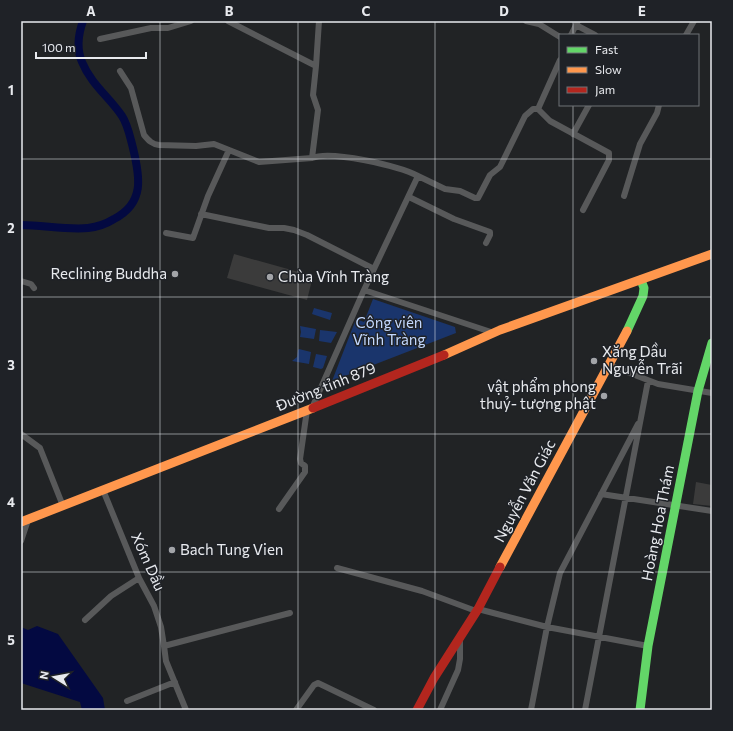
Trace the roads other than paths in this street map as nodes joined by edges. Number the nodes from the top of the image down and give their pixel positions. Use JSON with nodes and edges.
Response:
{"nodes":[{"id":1,"x":228,"y":21,"type":"edge"},
{"id":2,"x":319,"y":21,"type":"edge"},
{"id":3,"x":526,"y":21,"type":"edge"},
{"id":4,"x":694,"y":21,"type":"edge"},
{"id":5,"x":187,"y":22,"type":"edge"},
{"id":6,"x":577,"y":23,"type":"edge"},
{"id":7,"x":572,"y":34,"type":"edge"},
{"id":8,"x":594,"y":34,"type":"edge"},
{"id":9,"x":687,"y":34,"type":"edge"},
{"id":10,"x":559,"y":36,"type":"edge"},
{"id":11,"x":100,"y":40,"type":"dead end"},
{"id":12,"x":559,"y":62,"type":"edge"},
{"id":13,"x":316,"y":66,"type":"junction"},
{"id":14,"x":120,"y":71,"type":"dead end"},
{"id":15,"x":588,"y":106,"type":"edge"},
{"id":16,"x":659,"y":106,"type":"edge"},
{"id":17,"x":538,"y":109,"type":"junction"},
{"id":18,"x":573,"y":134,"type":"junction"},
{"id":19,"x":230,"y":150,"type":"junction"},
{"id":20,"x":312,"y":158,"type":"junction"},
{"id":21,"x":418,"y":176,"type":"junction"},
{"id":22,"x":409,"y":196,"type":"junction"},
{"id":23,"x":624,"y":196,"type":"dead end"},
{"id":24,"x":582,"y":210,"type":"dead end"},
{"id":25,"x":201,"y":214,"type":"junction"},
{"id":26,"x":166,"y":233,"type":"dead end"},
{"id":27,"x":486,"y":243,"type":"dead end"},
{"id":28,"x":712,"y":254,"type":"edge"},
{"id":29,"x":374,"y":269,"type":"junction"},
{"id":30,"x":641,"y":280,"type":"junction"},
{"id":31,"x":21,"y":281,"type":"edge"},
{"id":32,"x":34,"y":288,"type":"dead end"},
{"id":33,"x":364,"y":290,"type":"junction"},
{"id":34,"x":494,"y":333,"type":"junction"},
{"id":35,"x":712,"y":342,"type":"edge"},
{"id":36,"x":609,"y":365,"type":"junction"},
{"id":37,"x":648,"y":381,"type":"junction"},
{"id":38,"x":698,"y":391,"type":"junction"},
{"id":39,"x":712,"y":394,"type":"edge"},
{"id":40,"x":310,"y":409,"type":"junction"},
{"id":41,"x":641,"y":418,"type":"junction"},
{"id":42,"x":21,"y":434,"type":"edge"},
{"id":43,"x":103,"y":490,"type":"junction"},
{"id":44,"x":601,"y":494,"type":"junction"},
{"id":45,"x":626,"y":499,"type":"junction"},
{"id":46,"x":63,"y":506,"type":"junction"},
{"id":47,"x":676,"y":507,"type":"junction"},
{"id":48,"x":279,"y":509,"type":"dead end"},
{"id":49,"x":712,"y":511,"type":"edge"},
{"id":50,"x":25,"y":521,"type":"edge"},
{"id":51,"x":21,"y":540,"type":"edge"},
{"id":52,"x":337,"y":568,"type":"dead end"},
{"id":53,"x":140,"y":578,"type":"junction"},
{"id":54,"x":477,"y":610,"type":"junction"},
{"id":55,"x":290,"y":613,"type":"dead end"},
{"id":56,"x":85,"y":620,"type":"dead end"},
{"id":57,"x":547,"y":627,"type":"junction"},
{"id":58,"x":460,"y":636,"type":"junction"},
{"id":59,"x":599,"y":637,"type":"junction"},
{"id":60,"x":164,"y":646,"type":"junction"},
{"id":61,"x":648,"y":646,"type":"junction"},
{"id":62,"x":175,"y":682,"type":"junction"},
{"id":63,"x":126,"y":701,"type":"dead end"},
{"id":64,"x":186,"y":710,"type":"edge"},
{"id":65,"x":296,"y":710,"type":"edge"},
{"id":66,"x":374,"y":710,"type":"edge"},
{"id":67,"x":417,"y":710,"type":"edge"},
{"id":68,"x":440,"y":710,"type":"edge"},
{"id":69,"x":531,"y":710,"type":"edge"},
{"id":70,"x":585,"y":710,"type":"edge"},
{"id":71,"x":640,"y":710,"type":"edge"}],
"edges":[{"from":1,"to":13,"type":"street"},
{"from":2,"to":13,"type":"street"},
{"from":3,"to":10,"type":"street"},
{"from":4,"to":9,"type":"street"},
{"from":5,"to":11,"type":"street"},
{"from":6,"to":7,"type":"street"},
{"from":6,"to":8,"type":"street"},
{"from":12,"to":17,"type":"street"},
{"from":13,"to":20,"type":"street"},
{"from":14,"to":19,"type":"street"},
{"from":15,"to":18,"type":"street"},
{"from":16,"to":23,"type":"street"},
{"from":17,"to":18,"type":"street"},
{"from":17,"to":21,"type":"street"},
{"from":18,"to":24,"type":"street"},
{"from":19,"to":20,"type":"street"},
{"from":19,"to":25,"type":"street"},
{"from":20,"to":21,"type":"street"},
{"from":21,"to":22,"type":"street"},
{"from":22,"to":27,"type":"street"},
{"from":22,"to":29,"type":"street"},
{"from":25,"to":26,"type":"street"},
{"from":25,"to":29,"type":"street"},
{"from":28,"to":30,"type":"main road","name":"Đường tỉnh 879"},
{"from":29,"to":33,"type":"street"},
{"from":30,"to":34,"type":"main road","name":"Đường tỉnh 879"},
{"from":30,"to":36,"type":"main road","name":"Nguyễn Văn Giác"},
{"from":31,"to":32,"type":"street"},
{"from":33,"to":34,"type":"street"},
{"from":33,"to":40,"type":"street"},
{"from":34,"to":40,"type":"main road","name":"Đường tỉnh 879"},
{"from":35,"to":38,"type":"main road","name":"Hoàng Hoa Thám"},
{"from":36,"to":37,"type":"street"},
{"from":36,"to":54,"type":"main road","name":"Nguyễn Văn Giác"},
{"from":37,"to":38,"type":"street"},
{"from":37,"to":41,"type":"street"},
{"from":38,"to":39,"type":"street"},
{"from":38,"to":47,"type":"main road","name":"Hoàng Hoa Thám"},
{"from":40,"to":43,"type":"main road","name":"Đường tỉnh 879"},
{"from":40,"to":48,"type":"street"},
{"from":41,"to":44,"type":"street"},
{"from":41,"to":45,"type":"street"},
{"from":42,"to":46,"type":"street"},
{"from":43,"to":46,"type":"main road","name":"Đường tỉnh 879"},
{"from":43,"to":53,"type":"street","name":"Xóm Dầu"},
{"from":44,"to":45,"type":"street"},
{"from":44,"to":57,"type":"street"},
{"from":45,"to":47,"type":"street"},
{"from":45,"to":59,"type":"street"},
{"from":46,"to":50,"type":"main road","name":"Đường tỉnh 879"},
{"from":47,"to":49,"type":"street"},
{"from":47,"to":61,"type":"main road","name":"Hoàng Hoa Thám"},
{"from":50,"to":51,"type":"street"},
{"from":52,"to":54,"type":"street"},
{"from":53,"to":56,"type":"street"},
{"from":53,"to":60,"type":"street","name":"Xóm Dầu"},
{"from":54,"to":57,"type":"street"},
{"from":54,"to":58,"type":"main road","name":"Nguyễn Văn Giác"},
{"from":55,"to":60,"type":"street"},
{"from":57,"to":59,"type":"street"},
{"from":57,"to":69,"type":"street"},
{"from":58,"to":67,"type":"main road","name":"Nguyễn Văn Giác"},
{"from":58,"to":68,"type":"street"},
{"from":59,"to":61,"type":"street"},
{"from":59,"to":70,"type":"street"},
{"from":60,"to":62,"type":"street","name":"Xóm Dầu"},
{"from":61,"to":71,"type":"main road","name":"Hoàng Hoa Thám"},
{"from":62,"to":63,"type":"street"},
{"from":62,"to":64,"type":"street","name":"Xóm Dầu"},
{"from":65,"to":66,"type":"street"}]}
